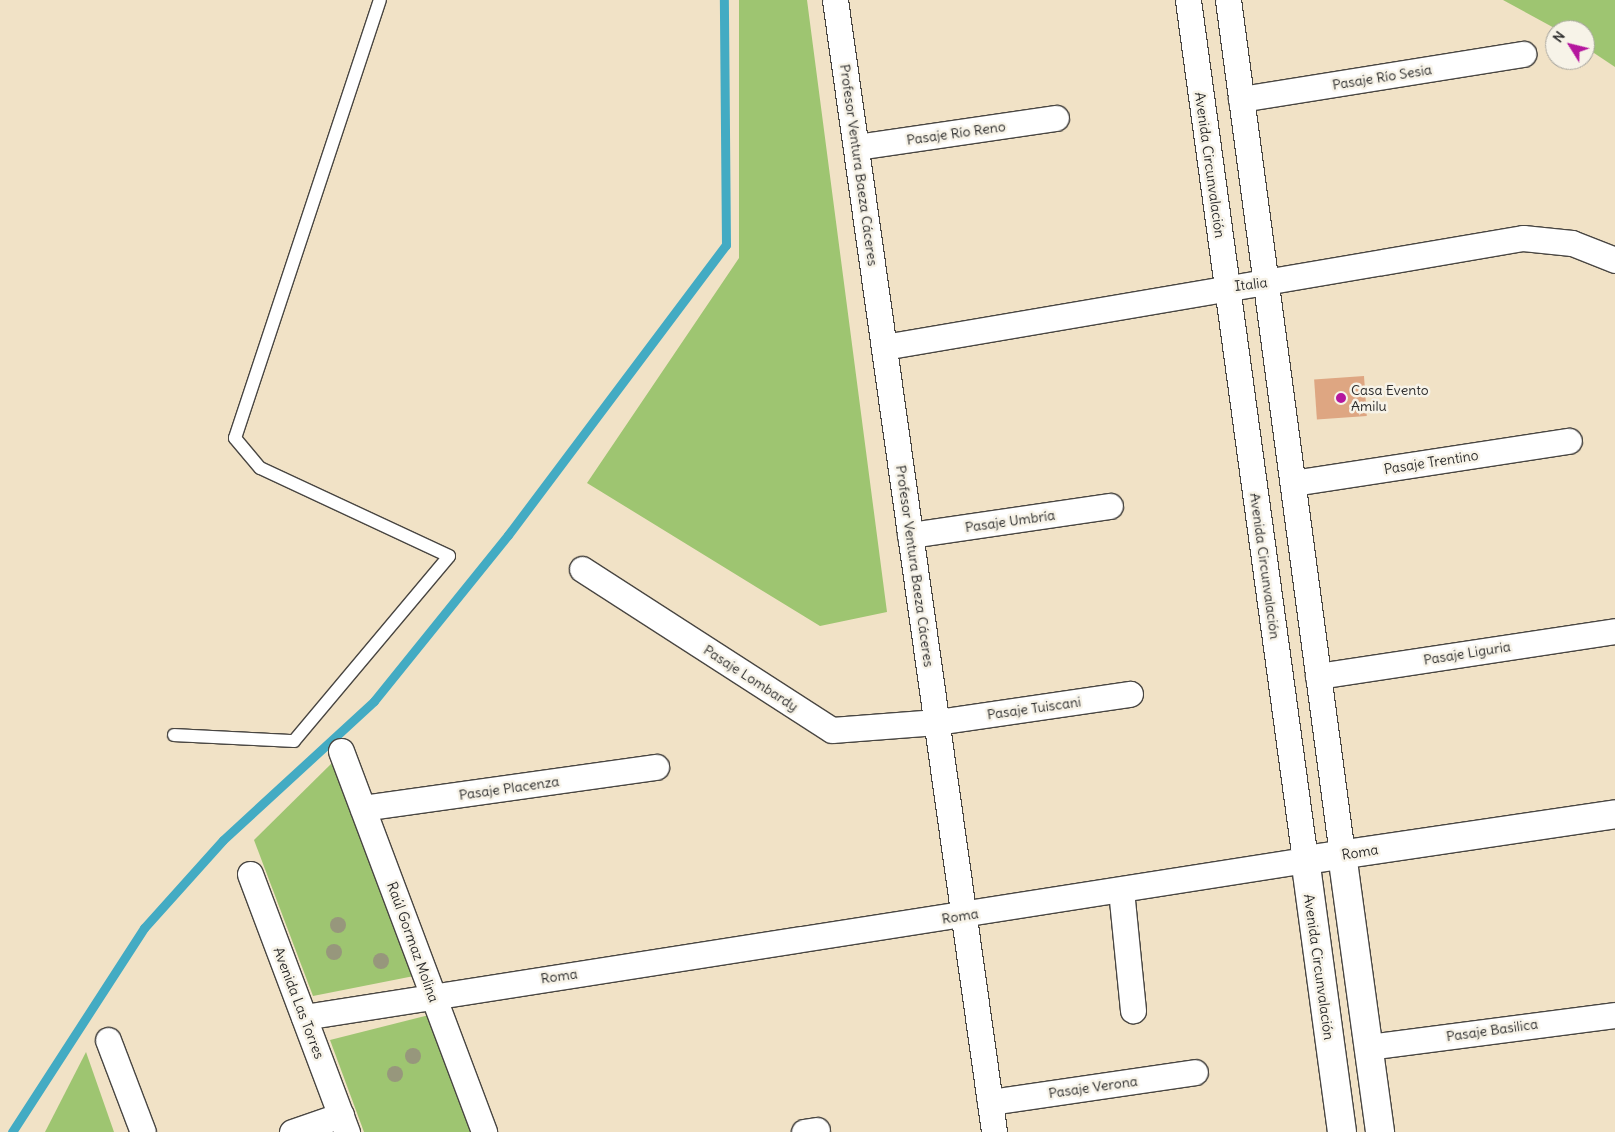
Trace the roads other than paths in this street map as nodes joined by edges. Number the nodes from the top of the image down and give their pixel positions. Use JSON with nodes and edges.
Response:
{"nodes":[{"id":1,"x":380,"y":0,"type":"edge"},
{"id":2,"x":835,"y":0,"type":"edge"},
{"id":3,"x":1188,"y":0,"type":"edge"},
{"id":4,"x":1228,"y":0,"type":"edge"},
{"id":5,"x":1523,"y":54,"type":"dead end"},
{"id":6,"x":1241,"y":99,"type":"junction"},
{"id":7,"x":1056,"y":118,"type":"dead end"},
{"id":8,"x":856,"y":147,"type":"junction"},
{"id":9,"x":1615,"y":260,"type":"edge"},
{"id":10,"x":1266,"y":283,"type":"junction"},
{"id":11,"x":1227,"y":287,"type":"junction"},
{"id":12,"x":884,"y":347,"type":"junction"},
{"id":13,"x":1570,"y":441,"type":"dead end"},
{"id":14,"x":1293,"y":483,"type":"junction"},
{"id":15,"x":1110,"y":506,"type":"dead end"},
{"id":16,"x":910,"y":535,"type":"junction"},
{"id":17,"x":582,"y":570,"type":"dead end"},
{"id":18,"x":1615,"y":631,"type":"edge"},
{"id":19,"x":1318,"y":676,"type":"junction"},
{"id":20,"x":1130,"y":694,"type":"dead end"},
{"id":21,"x":937,"y":722,"type":"junction"},
{"id":22,"x":174,"y":735,"type":"dead end"},
{"id":23,"x":341,"y":751,"type":"dead end"},
{"id":24,"x":656,"y":767,"type":"dead end"},
{"id":25,"x":363,"y":808,"type":"junction"},
{"id":26,"x":1615,"y":814,"type":"edge"},
{"id":27,"x":1342,"y":854,"type":"junction"},
{"id":28,"x":1305,"y":860,"type":"junction"},
{"id":29,"x":250,"y":874,"type":"dead end"},
{"id":30,"x":1121,"y":890,"type":"junction"},
{"id":31,"x":964,"y":915,"type":"junction"},
{"id":32,"x":432,"y":995,"type":"junction"},
{"id":33,"x":1133,"y":1010,"type":"dead end"},
{"id":34,"x":1615,"y":1014,"type":"edge"},
{"id":35,"x":304,"y":1017,"type":"junction"},
{"id":36,"x":108,"y":1040,"type":"dead end"},
{"id":37,"x":1368,"y":1047,"type":"junction"},
{"id":38,"x":1195,"y":1072,"type":"dead end"},
{"id":39,"x":990,"y":1102,"type":"junction"},
{"id":40,"x":344,"y":1123,"type":"edge"},
{"id":41,"x":143,"y":1132,"type":"edge"},
{"id":42,"x":292,"y":1132,"type":"edge"},
{"id":43,"x":484,"y":1132,"type":"edge"},
{"id":44,"x":994,"y":1132,"type":"edge"},
{"id":45,"x":1342,"y":1132,"type":"edge"},
{"id":46,"x":1380,"y":1132,"type":"edge"}],
"edges":[{"from":1,"to":22,"type":"lane"},
{"from":2,"to":8,"type":"street","name":"Profesor Ventura Baeza Cáceres"},
{"from":3,"to":11,"type":"street","name":"Avenida Circunvalación"},
{"from":4,"to":6,"type":"street"},
{"from":5,"to":6,"type":"street","name":"Pasaje Río Sesia"},
{"from":6,"to":10,"type":"street"},
{"from":7,"to":8,"type":"street","name":"Pasaje Río Reno"},
{"from":8,"to":12,"type":"street","name":"Profesor Ventura Baeza Cáceres"},
{"from":9,"to":10,"type":"street","name":"Italia"},
{"from":10,"to":11,"type":"street","name":"Italia"},
{"from":10,"to":14,"type":"street"},
{"from":11,"to":12,"type":"street","name":"Italia"},
{"from":11,"to":28,"type":"street","name":"Avenida Circunvalación"},
{"from":12,"to":16,"type":"street","name":"Profesor Ventura Baeza Cáceres"},
{"from":13,"to":14,"type":"street","name":"Pasaje Trentino"},
{"from":14,"to":19,"type":"street"},
{"from":15,"to":16,"type":"street","name":"Pasaje Umbría"},
{"from":16,"to":21,"type":"street","name":"Profesor Ventura Baeza Cáceres"},
{"from":17,"to":21,"type":"street","name":"Pasaje Lombardy"},
{"from":18,"to":19,"type":"street","name":"Pasaje Liguria"},
{"from":19,"to":27,"type":"street"},
{"from":20,"to":21,"type":"street","name":"Pasaje Tuiscani"},
{"from":21,"to":31,"type":"street","name":"Profesor Ventura Baeza Cáceres"},
{"from":23,"to":25,"type":"street","name":"Raúl Gormaz Molina"},
{"from":24,"to":25,"type":"street","name":"Pasaje Placenza"},
{"from":25,"to":32,"type":"street","name":"Raúl Gormaz Molina"},
{"from":26,"to":27,"type":"street","name":"Roma"},
{"from":27,"to":28,"type":"street","name":"Roma"},
{"from":27,"to":37,"type":"street"},
{"from":28,"to":30,"type":"street","name":"Roma"},
{"from":28,"to":45,"type":"street","name":"Avenida Circunvalación"},
{"from":29,"to":35,"type":"street","name":"Avenida Las Torres"},
{"from":30,"to":31,"type":"street","name":"Roma"},
{"from":30,"to":33,"type":"street"},
{"from":31,"to":32,"type":"street","name":"Roma"},
{"from":31,"to":39,"type":"street","name":"Profesor Ventura Baeza Cáceres"},
{"from":32,"to":35,"type":"street","name":"Roma"},
{"from":32,"to":43,"type":"street","name":"Raúl Gormaz Molina"},
{"from":34,"to":37,"type":"street","name":"Pasaje Basilica"},
{"from":35,"to":40,"type":"street","name":"Avenida Las Torres"},
{"from":36,"to":41,"type":"street"},
{"from":37,"to":46,"type":"street"},
{"from":38,"to":39,"type":"street","name":"Pasaje Verona"},
{"from":39,"to":44,"type":"street","name":"Profesor Ventura Baeza Cáceres"},
{"from":40,"to":42,"type":"street"}]}
